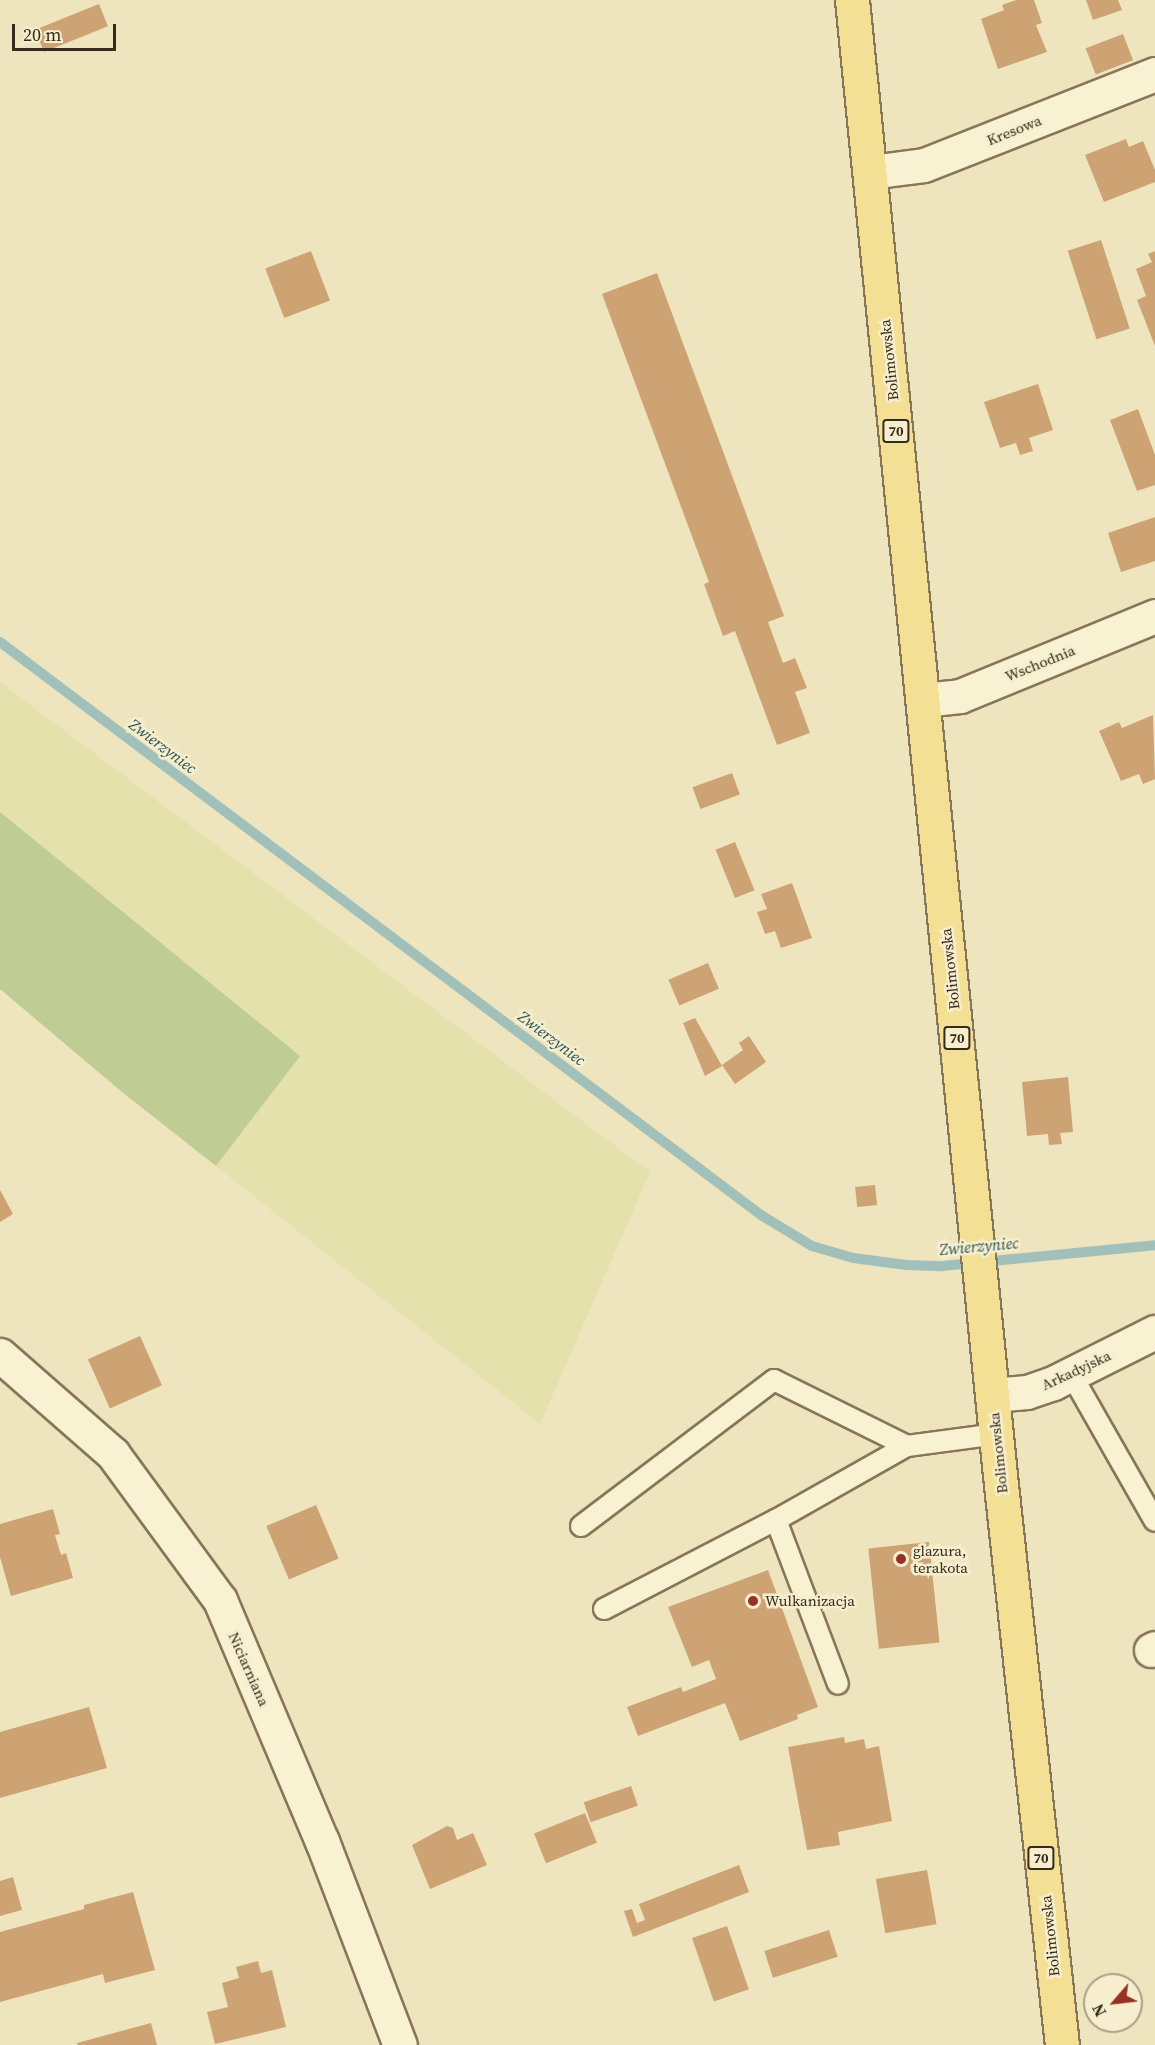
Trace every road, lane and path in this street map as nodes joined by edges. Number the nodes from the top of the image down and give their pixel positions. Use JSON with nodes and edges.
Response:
{"nodes":[{"id":1,"x":852,"y":0,"type":"edge"},
{"id":2,"x":1155,"y":74,"type":"edge"},
{"id":3,"x":870,"y":172,"type":"junction"},
{"id":4,"x":1155,"y":616,"type":"edge"},
{"id":5,"x":923,"y":700,"type":"junction"},
{"id":6,"x":1155,"y":1332,"type":"edge"},
{"id":7,"x":0,"y":1355,"type":"edge"},
{"id":8,"x":1071,"y":1374,"type":"junction"},
{"id":9,"x":992,"y":1395,"type":"junction"},
{"id":10,"x":997,"y":1434,"type":"junction"},
{"id":11,"x":907,"y":1446,"type":"junction"},
{"id":12,"x":776,"y":1520,"type":"junction"},
{"id":13,"x":1155,"y":1521,"type":"edge"},
{"id":14,"x":580,"y":1526,"type":"dead end"},
{"id":15,"x":604,"y":1609,"type":"dead end"},
{"id":16,"x":838,"y":1684,"type":"dead end"},
{"id":17,"x":400,"y":2045,"type":"edge"},
{"id":18,"x":1062,"y":2045,"type":"edge"}],
"edges":[{"from":1,"to":3,"type":"main road","name":"Bolimowska","number":"70"},
{"from":2,"to":3,"type":"street","name":"Kresowa"},
{"from":3,"to":5,"type":"main road","name":"Bolimowska","number":"70"},
{"from":4,"to":5,"type":"street","name":"Wschodnia"},
{"from":5,"to":9,"type":"main road","name":"Bolimowska","number":"70"},
{"from":6,"to":8,"type":"street","name":"Arkadyjska"},
{"from":7,"to":17,"type":"street","name":"Niciarniana"},
{"from":8,"to":9,"type":"street","name":"Arkadyjska"},
{"from":8,"to":13,"type":"lane"},
{"from":9,"to":10,"type":"main road","name":"Bolimowska","number":"70"},
{"from":10,"to":11,"type":"lane"},
{"from":10,"to":18,"type":"main road","name":"Bolimowska","number":"70"},
{"from":11,"to":12,"type":"lane"},
{"from":11,"to":14,"type":"lane"},
{"from":12,"to":15,"type":"lane"},
{"from":12,"to":16,"type":"lane"}]}
